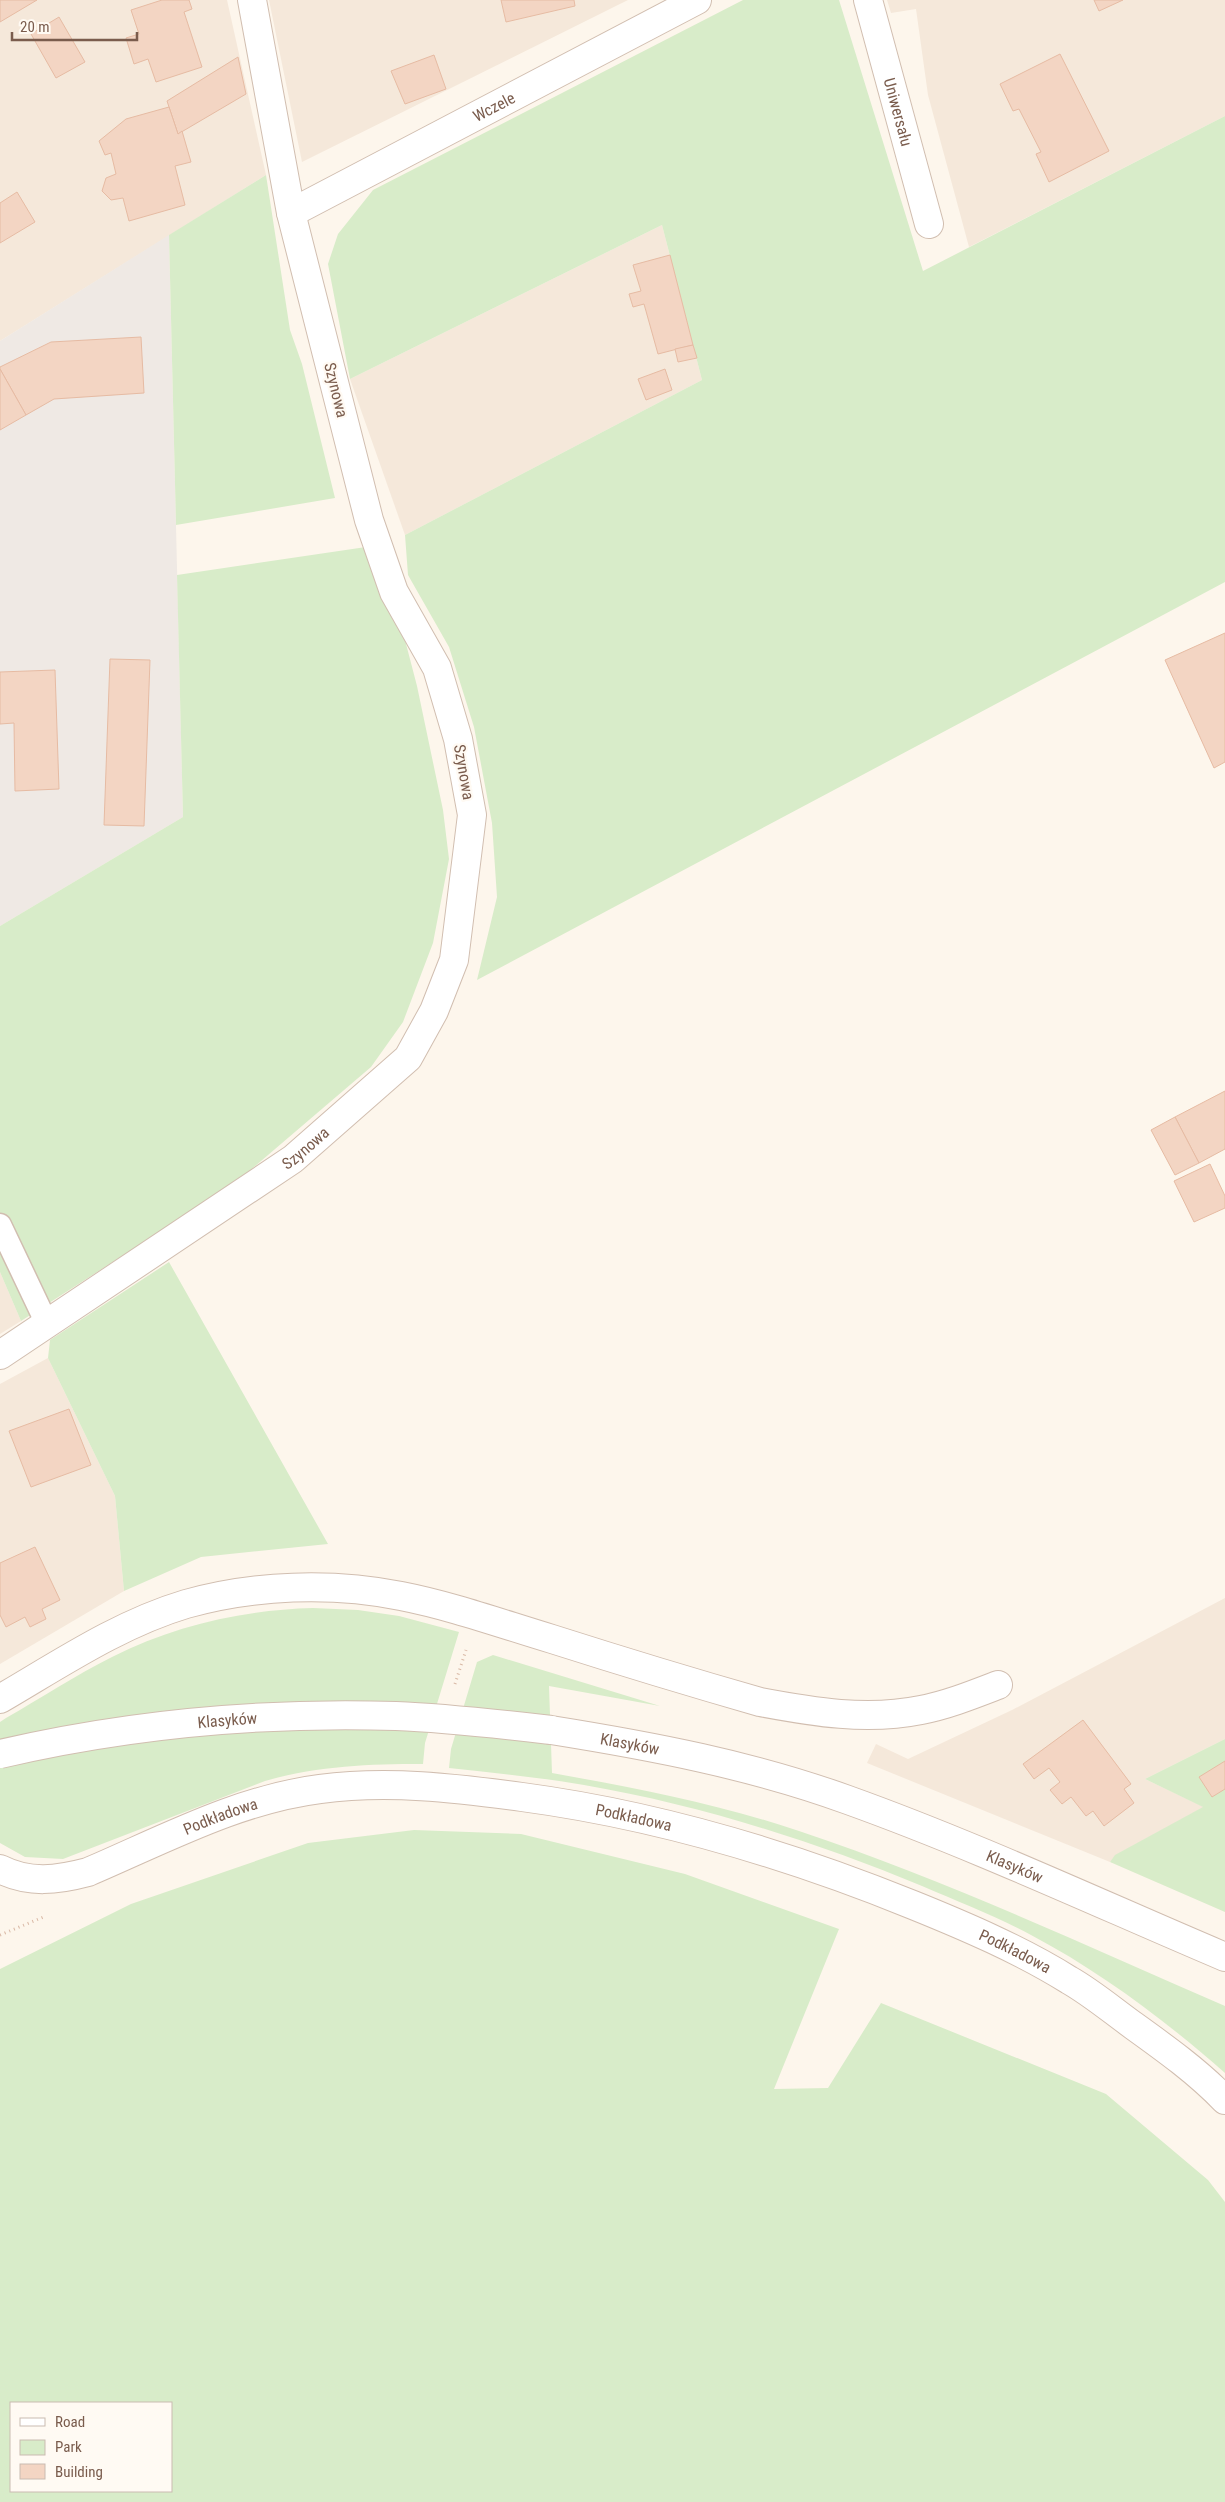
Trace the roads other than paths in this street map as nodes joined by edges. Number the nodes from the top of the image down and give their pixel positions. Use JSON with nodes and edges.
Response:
{"nodes":[{"id":1,"x":252,"y":0,"type":"edge"},
{"id":2,"x":697,"y":0,"type":"edge"},
{"id":3,"x":868,"y":0,"type":"edge"},
{"id":4,"x":291,"y":214,"type":"junction"},
{"id":5,"x":929,"y":224,"type":"dead end"},
{"id":6,"x":0,"y":1225,"type":"edge"},
{"id":7,"x":47,"y":1324,"type":"junction"},
{"id":8,"x":0,"y":1355,"type":"edge"},
{"id":9,"x":998,"y":1685,"type":"dead end"},
{"id":10,"x":0,"y":1699,"type":"edge"},
{"id":11,"x":0,"y":1754,"type":"edge"},
{"id":12,"x":4,"y":1879,"type":"edge"},
{"id":13,"x":1225,"y":1958,"type":"edge"},
{"id":14,"x":1225,"y":2100,"type":"edge"}],
"edges":[{"from":1,"to":4,"type":"street","name":"Szynowa"},
{"from":2,"to":4,"type":"street","name":"Wczele"},
{"from":3,"to":5,"type":"street","name":"Uniwersału"},
{"from":4,"to":7,"type":"street","name":"Szynowa"},
{"from":6,"to":7,"type":"lane"},
{"from":7,"to":8,"type":"street","name":"Szynowa"},
{"from":9,"to":10,"type":"street"},
{"from":11,"to":13,"type":"street","name":"Klasyków","bridge":true},
{"from":12,"to":14,"type":"street","name":"Podkładowa"}]}
